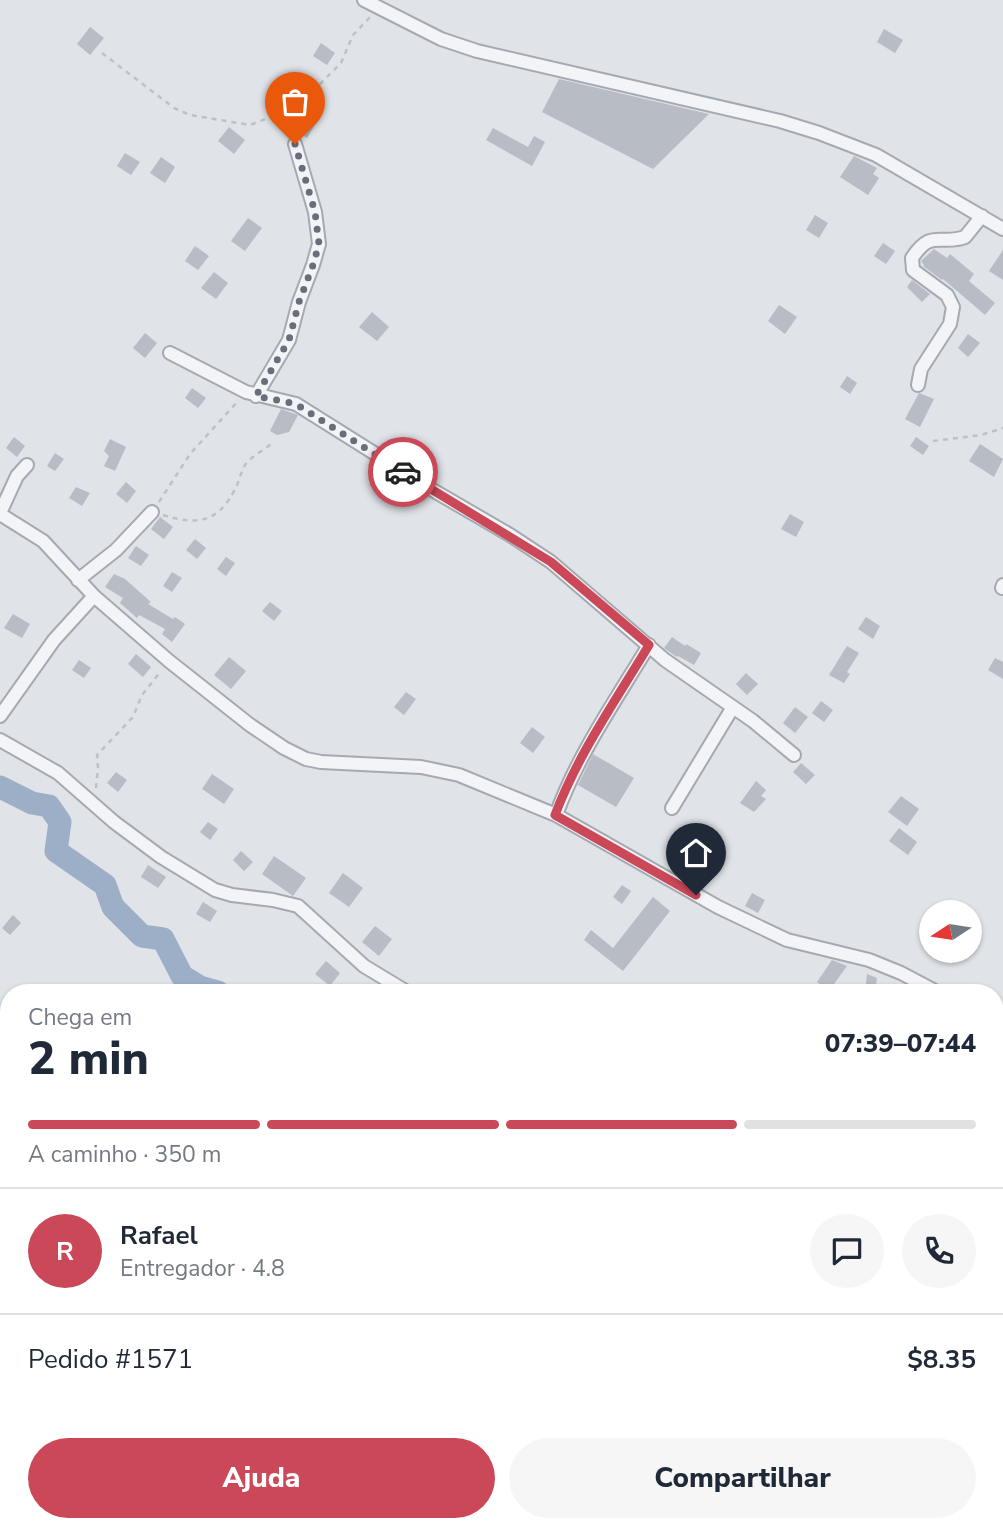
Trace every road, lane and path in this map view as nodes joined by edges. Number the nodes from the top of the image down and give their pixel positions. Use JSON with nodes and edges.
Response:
{"nodes":[{"id":1,"x":364,"y":0,"type":"edge"},
{"id":2,"x":378,"y":9,"type":"junction"},
{"id":3,"x":103,"y":53,"type":"dead end"},
{"id":4,"x":295,"y":144,"type":"dead end"},
{"id":5,"x":982,"y":216,"type":"junction"},
{"id":6,"x":1003,"y":229,"type":"edge"},
{"id":7,"x":170,"y":353,"type":"dead end"},
{"id":8,"x":918,"y":385,"type":"dead end"},
{"id":9,"x":251,"y":394,"type":"junction"},
{"id":10,"x":1003,"y":428,"type":"edge"},
{"id":11,"x":933,"y":441,"type":"dead end"},
{"id":12,"x":271,"y":444,"type":"dead end"},
{"id":13,"x":26,"y":465,"type":"dead end"},
{"id":14,"x":152,"y":512,"type":"junction"},
{"id":15,"x":0,"y":513,"type":"edge"},
{"id":16,"x":78,"y":580,"type":"junction"},
{"id":17,"x":94,"y":596,"type":"junction"},
{"id":18,"x":649,"y":645,"type":"junction"},
{"id":19,"x":169,"y":661,"type":"junction"},
{"id":20,"x":733,"y":707,"type":"junction"},
{"id":21,"x":0,"y":716,"type":"edge"},
{"id":22,"x":0,"y":740,"type":"edge"},
{"id":23,"x":794,"y":755,"type":"dead end"},
{"id":24,"x":89,"y":800,"type":"junction"},
{"id":25,"x":672,"y":808,"type":"dead end"},
{"id":26,"x":555,"y":815,"type":"junction"},
{"id":27,"x":394,"y":984,"type":"edge"},
{"id":28,"x":922,"y":984,"type":"edge"}],
"edges":[{"from":1,"to":2,"type":"street"},
{"from":2,"to":3,"type":"path"},
{"from":2,"to":5,"type":"street"},
{"from":4,"to":9,"type":"street"},
{"from":5,"to":6,"type":"street"},
{"from":5,"to":8,"type":"street"},
{"from":7,"to":9,"type":"street"},
{"from":9,"to":14,"type":"path"},
{"from":9,"to":18,"type":"street"},
{"from":10,"to":11,"type":"path"},
{"from":12,"to":14,"type":"path"},
{"from":13,"to":15,"type":"street"},
{"from":14,"to":16,"type":"street"},
{"from":15,"to":16,"type":"street"},
{"from":16,"to":17,"type":"street"},
{"from":17,"to":19,"type":"street"},
{"from":17,"to":21,"type":"street"},
{"from":18,"to":20,"type":"street"},
{"from":18,"to":26,"type":"street"},
{"from":19,"to":24,"type":"path"},
{"from":19,"to":26,"type":"street"},
{"from":20,"to":23,"type":"street"},
{"from":20,"to":25,"type":"street"},
{"from":22,"to":24,"type":"street"},
{"from":24,"to":27,"type":"street"},
{"from":26,"to":28,"type":"street"}]}
